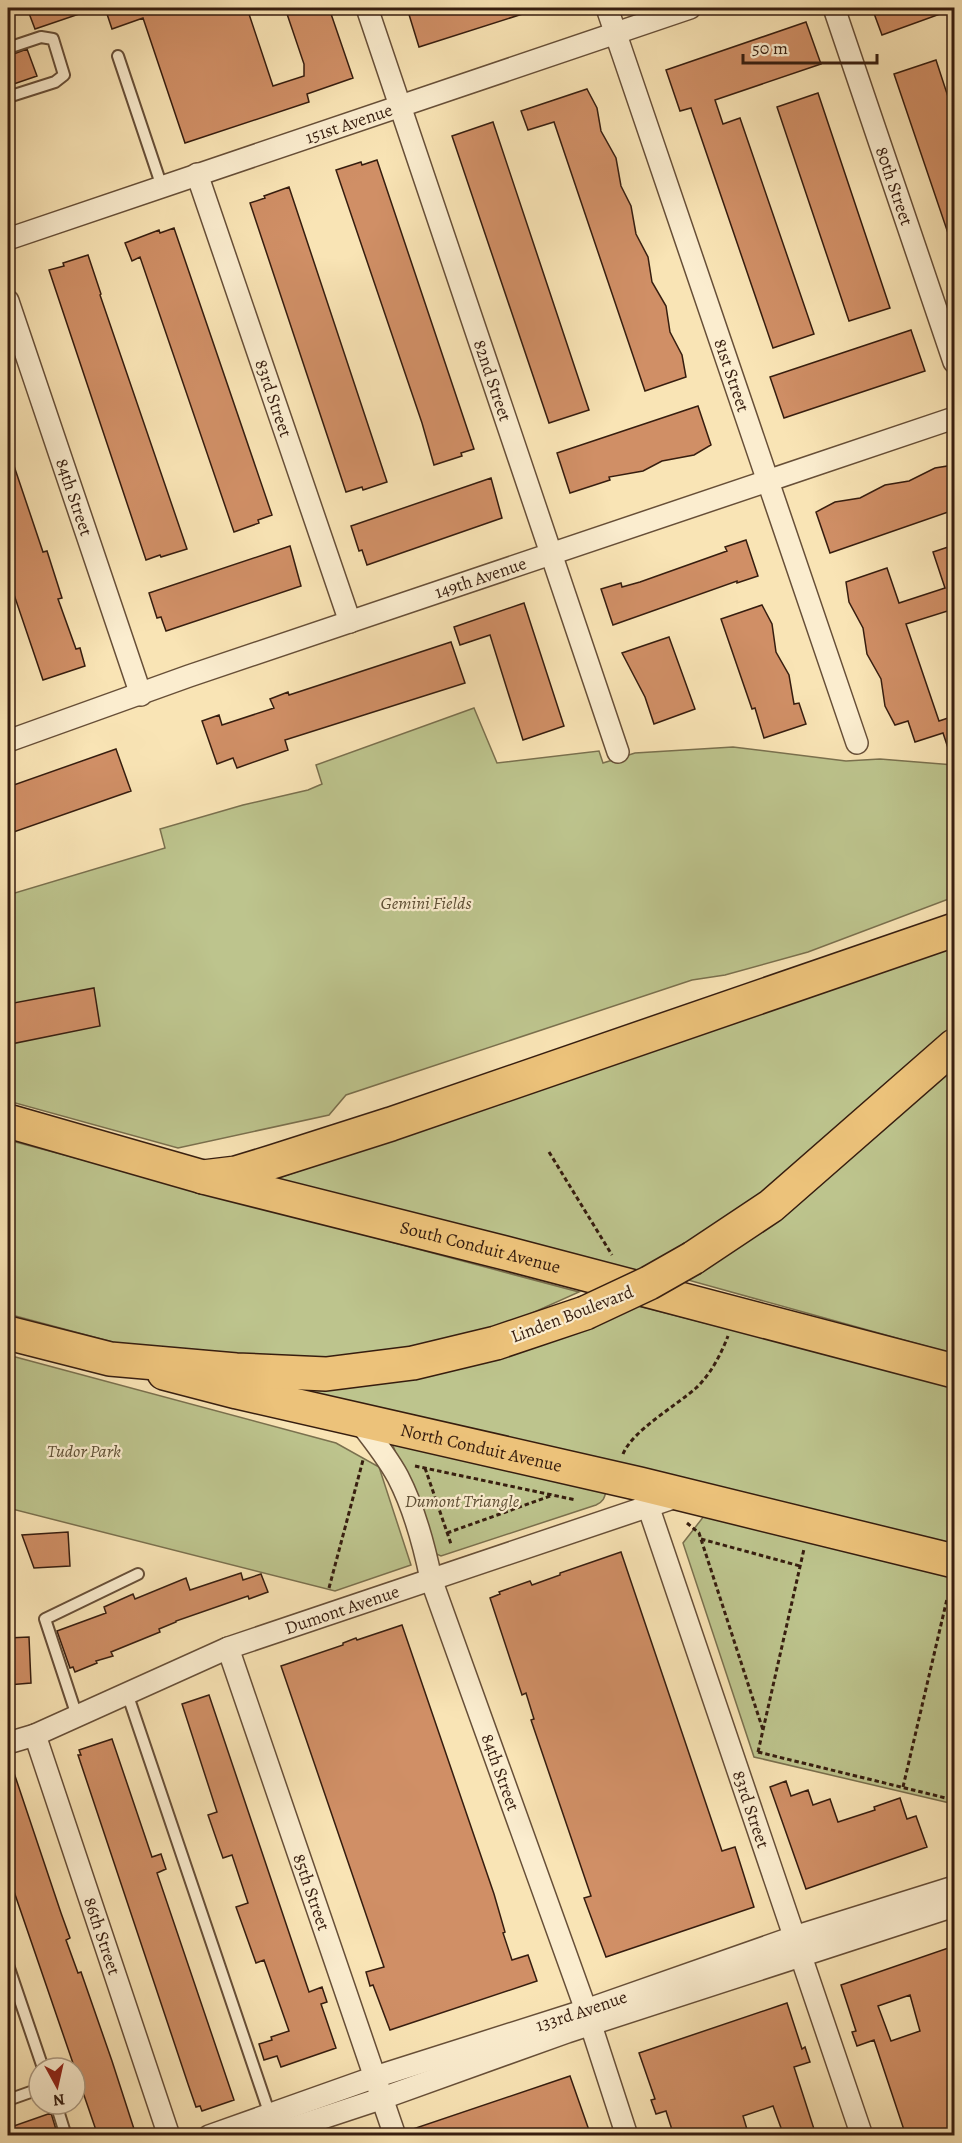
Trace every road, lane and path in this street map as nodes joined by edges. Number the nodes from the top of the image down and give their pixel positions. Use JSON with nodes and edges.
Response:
{"nodes":[{"id":1,"x":367,"y":8,"type":"edge"},
{"id":2,"x":607,"y":8,"type":"edge"},
{"id":3,"x":690,"y":8,"type":"edge"},
{"id":4,"x":834,"y":8,"type":"edge"},
{"id":5,"x":615,"y":32,"type":"junction"},
{"id":6,"x":8,"y":48,"type":"edge"},
{"id":7,"x":118,"y":56,"type":"dead end"},
{"id":8,"x":8,"y":98,"type":"edge"},
{"id":9,"x":400,"y":105,"type":"junction"},
{"id":10,"x":197,"y":174,"type":"junction"},
{"id":11,"x":162,"y":187,"type":"junction"},
{"id":12,"x":8,"y":239,"type":"edge"},
{"id":13,"x":8,"y":301,"type":"edge"},
{"id":14,"x":954,"y":362,"type":"edge"},
{"id":15,"x":954,"y":417,"type":"edge"},
{"id":16,"x":768,"y":480,"type":"junction"},
{"id":17,"x":552,"y":553,"type":"junction"},
{"id":18,"x":350,"y":622,"type":"junction"},
{"id":19,"x":141,"y":695,"type":"junction"},
{"id":20,"x":8,"y":741,"type":"edge"},
{"id":21,"x":857,"y":743,"type":"dead end"},
{"id":22,"x":618,"y":752,"type":"dead end"},
{"id":23,"x":954,"y":930,"type":"edge"},
{"id":24,"x":954,"y":1046,"type":"edge"},
{"id":25,"x":8,"y":1121,"type":"edge"},
{"id":26,"x":549,"y":1152,"type":"dead end"},
{"id":27,"x":203,"y":1177,"type":"junction"},
{"id":28,"x":614,"y":1258,"type":"dead end"},
{"id":29,"x":735,"y":1313,"type":"junction"},
{"id":30,"x":8,"y":1333,"type":"edge"},
{"id":31,"x":110,"y":1359,"type":"junction"},
{"id":32,"x":954,"y":1371,"type":"edge"},
{"id":33,"x":357,"y":1419,"type":"junction"},
{"id":34,"x":369,"y":1454,"type":"dead end"},
{"id":35,"x":415,"y":1466,"type":"dead end"},
{"id":36,"x":425,"y":1468,"type":"junction"},
{"id":37,"x":634,"y":1490,"type":"junction"},
{"id":38,"x":553,"y":1495,"type":"junction"},
{"id":39,"x":576,"y":1500,"type":"dead end"},
{"id":40,"x":682,"y":1506,"type":"junction"},
{"id":41,"x":447,"y":1533,"type":"junction"},
{"id":42,"x":701,"y":1539,"type":"junction"},
{"id":43,"x":806,"y":1539,"type":"dead end"},
{"id":44,"x":451,"y":1544,"type":"dead end"},
{"id":45,"x":954,"y":1562,"type":"edge"},
{"id":46,"x":800,"y":1566,"type":"junction"},
{"id":47,"x":138,"y":1574,"type":"dead end"},
{"id":48,"x":431,"y":1579,"type":"junction"},
{"id":49,"x":329,"y":1588,"type":"dead end"},
{"id":50,"x":947,"y":1599,"type":"dead end"},
{"id":51,"x":228,"y":1648,"type":"junction"},
{"id":52,"x":127,"y":1694,"type":"junction"},
{"id":53,"x":77,"y":1716,"type":"junction"},
{"id":54,"x":763,"y":1731,"type":"junction"},
{"id":55,"x":35,"y":1735,"type":"junction"},
{"id":56,"x":8,"y":1743,"type":"edge"},
{"id":57,"x":749,"y":1750,"type":"dead end"},
{"id":58,"x":758,"y":1752,"type":"junction"},
{"id":59,"x":903,"y":1787,"type":"junction"},
{"id":60,"x":954,"y":1800,"type":"edge"},
{"id":61,"x":954,"y":1887,"type":"edge"},
{"id":62,"x":954,"y":1906,"type":"edge"},
{"id":63,"x":798,"y":1947,"type":"junction"},
{"id":64,"x":8,"y":1965,"type":"edge"},
{"id":65,"x":588,"y":2017,"type":"junction"},
{"id":66,"x":39,"y":2056,"type":"edge"},
{"id":67,"x":375,"y":2077,"type":"junction"},
{"id":68,"x":27,"y":2093,"type":"edge"},
{"id":69,"x":383,"y":2098,"type":"junction"},
{"id":70,"x":8,"y":2100,"type":"edge"},
{"id":71,"x":60,"y":2116,"type":"edge"},
{"id":72,"x":269,"y":2125,"type":"edge"},
{"id":73,"x":66,"y":2136,"type":"edge"},
{"id":74,"x":169,"y":2136,"type":"edge"},
{"id":75,"x":209,"y":2136,"type":"edge"},
{"id":76,"x":396,"y":2136,"type":"edge"},
{"id":77,"x":627,"y":2136,"type":"edge"},
{"id":78,"x":862,"y":2136,"type":"edge"}],
"edges":[{"from":1,"to":9,"type":"street","name":"82nd Street"},
{"from":2,"to":5,"type":"street","name":"81st Street"},
{"from":3,"to":5,"type":"street","name":"151st Avenue"},
{"from":4,"to":14,"type":"street","name":"80th Street"},
{"from":5,"to":9,"type":"street","name":"151st Avenue"},
{"from":5,"to":16,"type":"street","name":"81st Street"},
{"from":6,"to":8,"type":"lane"},
{"from":7,"to":11,"type":"lane"},
{"from":9,"to":10,"type":"street","name":"151st Avenue"},
{"from":9,"to":17,"type":"street","name":"82nd Street"},
{"from":10,"to":11,"type":"street","name":"151st Avenue"},
{"from":10,"to":18,"type":"street","name":"83rd Street"},
{"from":11,"to":12,"type":"street","name":"151st Avenue"},
{"from":13,"to":19,"type":"street","name":"84th Street"},
{"from":15,"to":16,"type":"street","name":"149th Avenue"},
{"from":16,"to":17,"type":"street","name":"149th Avenue"},
{"from":16,"to":21,"type":"street","name":"81st Street"},
{"from":17,"to":18,"type":"street","name":"149th Avenue"},
{"from":17,"to":22,"type":"street","name":"82nd Street"},
{"from":18,"to":19,"type":"street","name":"149th Avenue"},
{"from":19,"to":20,"type":"street","name":"149th Avenue"},
{"from":23,"to":27,"type":"main road"},
{"from":24,"to":31,"type":"main road","name":"Linden Boulevard","bridge":true},
{"from":25,"to":27,"type":"main road","name":"South Conduit Avenue"},
{"from":26,"to":28,"type":"path"},
{"from":27,"to":29,"type":"main road","name":"South Conduit Avenue"},
{"from":29,"to":32,"type":"main road","name":"South Conduit Avenue"},
{"from":29,"to":37,"type":"path"},
{"from":30,"to":31,"type":"main road","name":"North Conduit Avenue"},
{"from":31,"to":33,"type":"main road","name":"North Conduit Avenue"},
{"from":33,"to":37,"type":"main road","name":"North Conduit Avenue"},
{"from":33,"to":48,"type":"street","name":"84th Street"},
{"from":34,"to":49,"type":"path"},
{"from":35,"to":36,"type":"path"},
{"from":36,"to":38,"type":"path"},
{"from":36,"to":41,"type":"path"},
{"from":37,"to":40,"type":"main road","name":"North Conduit Avenue"},
{"from":37,"to":48,"type":"street","name":"Dumont Avenue"},
{"from":37,"to":63,"type":"street","name":"83rd Street"},
{"from":38,"to":39,"type":"path"},
{"from":38,"to":41,"type":"path"},
{"from":40,"to":42,"type":"path"},
{"from":40,"to":45,"type":"main road","name":"North Conduit Avenue"},
{"from":41,"to":44,"type":"path"},
{"from":42,"to":46,"type":"path"},
{"from":42,"to":54,"type":"path"},
{"from":43,"to":46,"type":"path"},
{"from":46,"to":54,"type":"path"},
{"from":47,"to":53,"type":"lane"},
{"from":48,"to":51,"type":"street","name":"Dumont Avenue"},
{"from":48,"to":65,"type":"street","name":"84th Street"},
{"from":50,"to":59,"type":"path"},
{"from":51,"to":52,"type":"street","name":"Dumont Avenue"},
{"from":51,"to":67,"type":"street","name":"85th Street"},
{"from":52,"to":53,"type":"street","name":"Dumont Avenue"},
{"from":52,"to":72,"type":"lane"},
{"from":53,"to":55,"type":"street","name":"Dumont Avenue"},
{"from":54,"to":58,"type":"path"},
{"from":55,"to":56,"type":"street","name":"Dumont Avenue"},
{"from":55,"to":74,"type":"street","name":"86th Street"},
{"from":57,"to":58,"type":"path"},
{"from":58,"to":59,"type":"path"},
{"from":59,"to":60,"type":"path"},
{"from":61,"to":63,"type":"street","name":"133rd Avenue"},
{"from":62,"to":63,"type":"street","name":"133rd Avenue"},
{"from":63,"to":65,"type":"street","name":"133rd Avenue"},
{"from":63,"to":78,"type":"street","name":"83rd Street"},
{"from":64,"to":66,"type":"lane"},
{"from":65,"to":67,"type":"street","name":"133rd Avenue"},
{"from":65,"to":69,"type":"street","name":"133rd Avenue"},
{"from":65,"to":77,"type":"street","name":"84th Street"},
{"from":67,"to":69,"type":"street","name":"85th Street"},
{"from":67,"to":72,"type":"street","name":"133rd Avenue"},
{"from":68,"to":70,"type":"lane"},
{"from":69,"to":72,"type":"street","name":"133rd Avenue"},
{"from":69,"to":76,"type":"street","name":"85th Street"},
{"from":71,"to":73,"type":"lane"},
{"from":72,"to":75,"type":"street","name":"133rd Avenue"}]}
